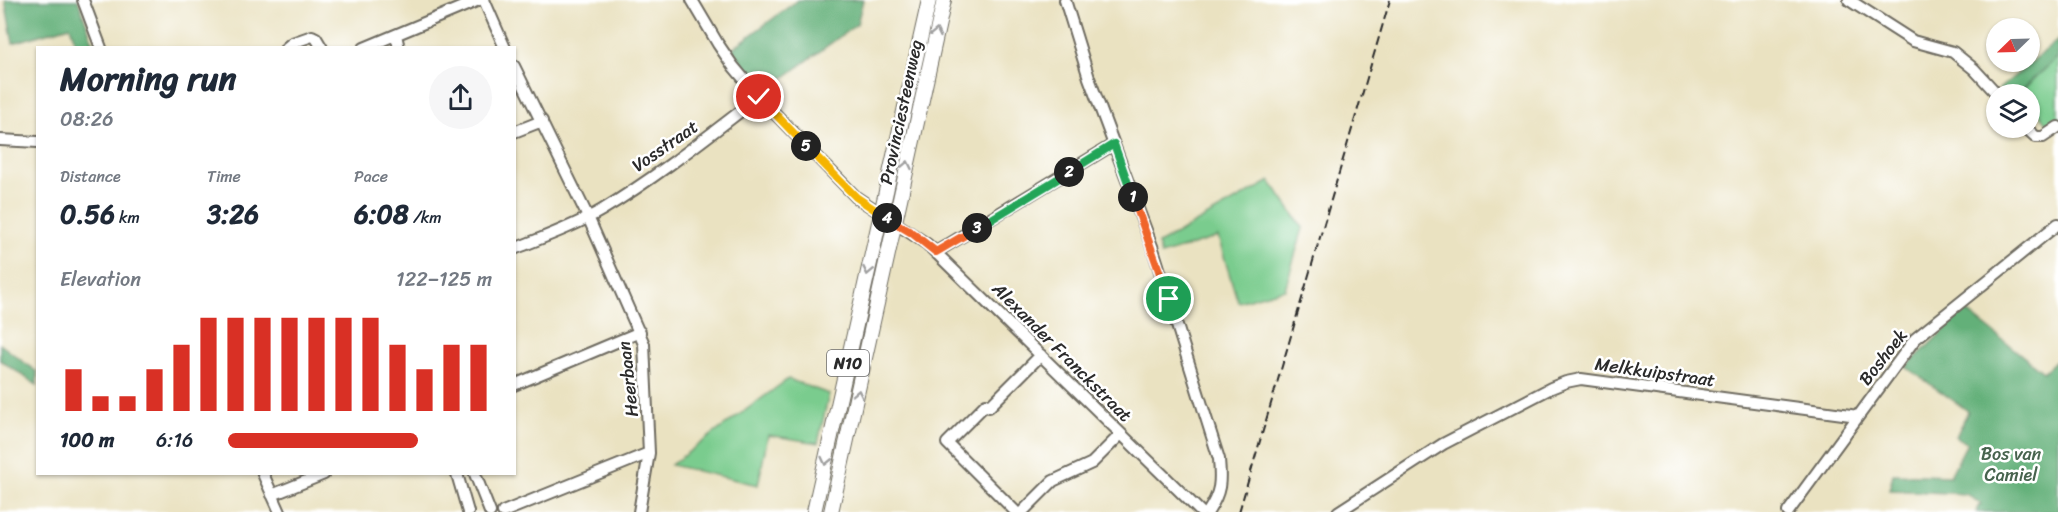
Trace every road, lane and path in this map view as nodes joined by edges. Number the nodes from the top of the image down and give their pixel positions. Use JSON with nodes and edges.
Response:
{"nodes":[{"id":1,"x":83,"y":0,"type":"edge"},
{"id":2,"x":479,"y":0,"type":"edge"},
{"id":3,"x":484,"y":0,"type":"edge"},
{"id":4,"x":692,"y":0,"type":"edge"},
{"id":5,"x":929,"y":0,"type":"edge"},
{"id":6,"x":944,"y":0,"type":"edge"},
{"id":7,"x":1065,"y":0,"type":"edge"},
{"id":8,"x":1849,"y":0,"type":"edge"},
{"id":9,"x":396,"y":35,"type":"junction"},
{"id":10,"x":100,"y":46,"type":"edge"},
{"id":11,"x":288,"y":46,"type":"edge"},
{"id":12,"x":321,"y":46,"type":"edge"},
{"id":13,"x":368,"y":46,"type":"edge"},
{"id":14,"x":399,"y":46,"type":"edge"},
{"id":15,"x":505,"y":46,"type":"edge"},
{"id":16,"x":516,"y":70,"type":"edge"},
{"id":17,"x":1988,"y":84,"type":"edge"},
{"id":18,"x":759,"y":97,"type":"junction"},
{"id":19,"x":542,"y":121,"type":"junction"},
{"id":20,"x":2058,"y":128,"type":"edge"},
{"id":21,"x":516,"y":131,"type":"edge"},
{"id":22,"x":2040,"y":138,"type":"edge"},
{"id":23,"x":0,"y":140,"type":"edge"},
{"id":24,"x":36,"y":142,"type":"edge"},
{"id":25,"x":1114,"y":144,"type":"junction"},
{"id":26,"x":880,"y":214,"type":"junction"},
{"id":27,"x":588,"y":217,"type":"junction"},
{"id":28,"x":895,"y":223,"type":"junction"},
{"id":29,"x":2058,"y":224,"type":"edge"},
{"id":30,"x":516,"y":248,"type":"edge"},
{"id":31,"x":936,"y":252,"type":"junction"},
{"id":32,"x":640,"y":332,"type":"junction"},
{"id":33,"x":1041,"y":355,"type":"junction"},
{"id":34,"x":516,"y":384,"type":"edge"},
{"id":35,"x":1858,"y":416,"type":"junction"},
{"id":36,"x":1121,"y":434,"type":"junction"},
{"id":37,"x":649,"y":453,"type":"junction"},
{"id":38,"x":264,"y":475,"type":"edge"},
{"id":39,"x":322,"y":475,"type":"edge"},
{"id":40,"x":457,"y":475,"type":"edge"},
{"id":41,"x":476,"y":475,"type":"edge"},
{"id":42,"x":272,"y":495,"type":"junction"},
{"id":43,"x":280,"y":512,"type":"edge"},
{"id":44,"x":468,"y":512,"type":"edge"},
{"id":45,"x":490,"y":512,"type":"edge"},
{"id":46,"x":503,"y":512,"type":"edge"},
{"id":47,"x":639,"y":512,"type":"edge"},
{"id":48,"x":814,"y":512,"type":"edge"},
{"id":49,"x":831,"y":512,"type":"edge"},
{"id":50,"x":1016,"y":512,"type":"edge"},
{"id":51,"x":1022,"y":512,"type":"edge"},
{"id":52,"x":1201,"y":512,"type":"edge"},
{"id":53,"x":1208,"y":512,"type":"edge"},
{"id":54,"x":1338,"y":512,"type":"edge"},
{"id":55,"x":1788,"y":512,"type":"edge"}],
"edges":[{"from":1,"to":10,"type":"street"},
{"from":2,"to":9,"type":"street"},
{"from":3,"to":15,"type":"street"},
{"from":4,"to":18,"type":"street","name":"Alexander Franckstraat"},
{"from":5,"to":26,"type":"main road","name":"Provinciesteenweg","number":"N10"},
{"from":28,"to":6,"type":"main road","name":"Provinciesteenweg","number":"N10","one_way":true},
{"from":7,"to":25,"type":"street"},
{"from":8,"to":17,"type":"street"},
{"from":9,"to":13,"type":"street"},
{"from":9,"to":14,"type":"street"},
{"from":11,"to":12,"type":"street"},
{"from":16,"to":19,"type":"street","name":"Heerbaan"},
{"from":18,"to":26,"type":"street","name":"Alexander Franckstraat"},
{"from":18,"to":27,"type":"street","name":"Vosstraat"},
{"from":19,"to":21,"type":"street"},
{"from":19,"to":27,"type":"street","name":"Heerbaan"},
{"from":20,"to":22,"type":"street"},
{"from":23,"to":24,"type":"street"},
{"from":25,"to":31,"type":"street"},
{"from":25,"to":53,"type":"street"},
{"from":26,"to":28,"type":"street","name":"Alexander Franckstraat"},
{"from":26,"to":48,"type":"main road","name":"Provinciesteenweg","number":"N10","one_way":true},
{"from":27,"to":30,"type":"street","name":"Vosstraat"},
{"from":27,"to":32,"type":"street","name":"Heerbaan"},
{"from":28,"to":31,"type":"street","name":"Alexander Franckstraat"},
{"from":49,"to":28,"type":"main road","name":"Provinciesteenweg","number":"N10","one_way":true},
{"from":29,"to":35,"type":"street","name":"Boshoek"},
{"from":31,"to":33,"type":"street","name":"Alexander Franckstraat"},
{"from":32,"to":34,"type":"street"},
{"from":32,"to":37,"type":"street","name":"Heerbaan"},
{"from":33,"to":36,"type":"street","name":"Alexander Franckstraat"},
{"from":33,"to":50,"type":"street"},
{"from":35,"to":54,"type":"street","name":"Melkkuipstraat"},
{"from":35,"to":55,"type":"street","name":"Boshoek"},
{"from":36,"to":51,"type":"street"},
{"from":36,"to":52,"type":"street","name":"Alexander Franckstraat"},
{"from":37,"to":46,"type":"street"},
{"from":37,"to":47,"type":"street","name":"Heerbaan"},
{"from":38,"to":42,"type":"street"},
{"from":39,"to":42,"type":"street"},
{"from":40,"to":44,"type":"street"},
{"from":41,"to":45,"type":"street"},
{"from":42,"to":43,"type":"street"}]}
